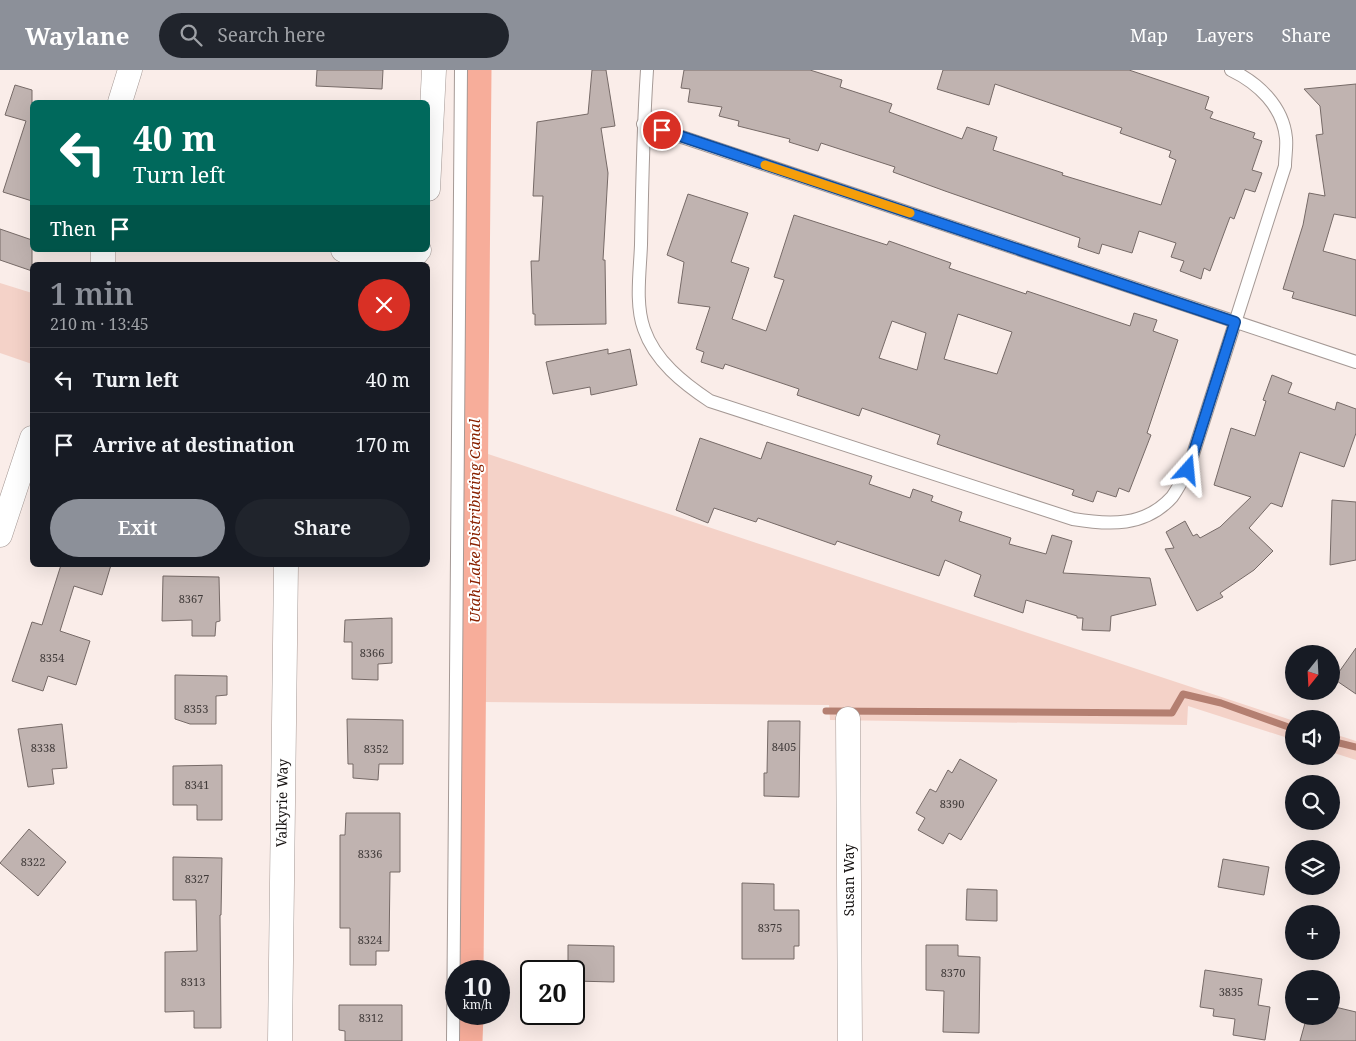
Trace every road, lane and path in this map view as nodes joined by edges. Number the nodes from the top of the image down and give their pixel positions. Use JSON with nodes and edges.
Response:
{"nodes":[{"id":1,"x":130,"y":70,"type":"edge"},
{"id":2,"x":434,"y":70,"type":"edge"},
{"id":3,"x":461,"y":70,"type":"edge"},
{"id":4,"x":647,"y":70,"type":"edge"},
{"id":5,"x":1231,"y":70,"type":"edge"},
{"id":6,"x":121,"y":100,"type":"edge"},
{"id":7,"x":643,"y":124,"type":"junction"},
{"id":8,"x":430,"y":149,"type":"edge"},
{"id":9,"x":349,"y":252,"type":"edge"},
{"id":10,"x":418,"y":252,"type":"edge"},
{"id":11,"x":382,"y":262,"type":"edge"},
{"id":12,"x":406,"y":262,"type":"edge"},
{"id":13,"x":1235,"y":322,"type":"junction"},
{"id":14,"x":1356,"y":362,"type":"edge"},
{"id":15,"x":30,"y":452,"type":"edge"},
{"id":16,"x":0,"y":535,"type":"edge"},
{"id":17,"x":286,"y":567,"type":"edge"},
{"id":18,"x":848,"y":719,"type":"dead end"},
{"id":19,"x":280,"y":1041,"type":"edge"},
{"id":20,"x":453,"y":1041,"type":"edge"},
{"id":21,"x":850,"y":1041,"type":"edge"}],
"edges":[{"from":1,"to":6,"type":"street"},
{"from":2,"to":8,"type":"street"},
{"from":3,"to":20,"type":"lane"},
{"from":4,"to":7,"type":"lane"},
{"from":5,"to":13,"type":"lane"},
{"from":7,"to":13,"type":"lane"},
{"from":7,"to":13,"type":"lane"},
{"from":9,"to":11,"type":"street"},
{"from":10,"to":12,"type":"street"},
{"from":13,"to":14,"type":"lane"},
{"from":15,"to":16,"type":"street"},
{"from":17,"to":19,"type":"street","name":"Valkyrie Way"},
{"from":18,"to":21,"type":"street","name":"Susan Way"}]}
